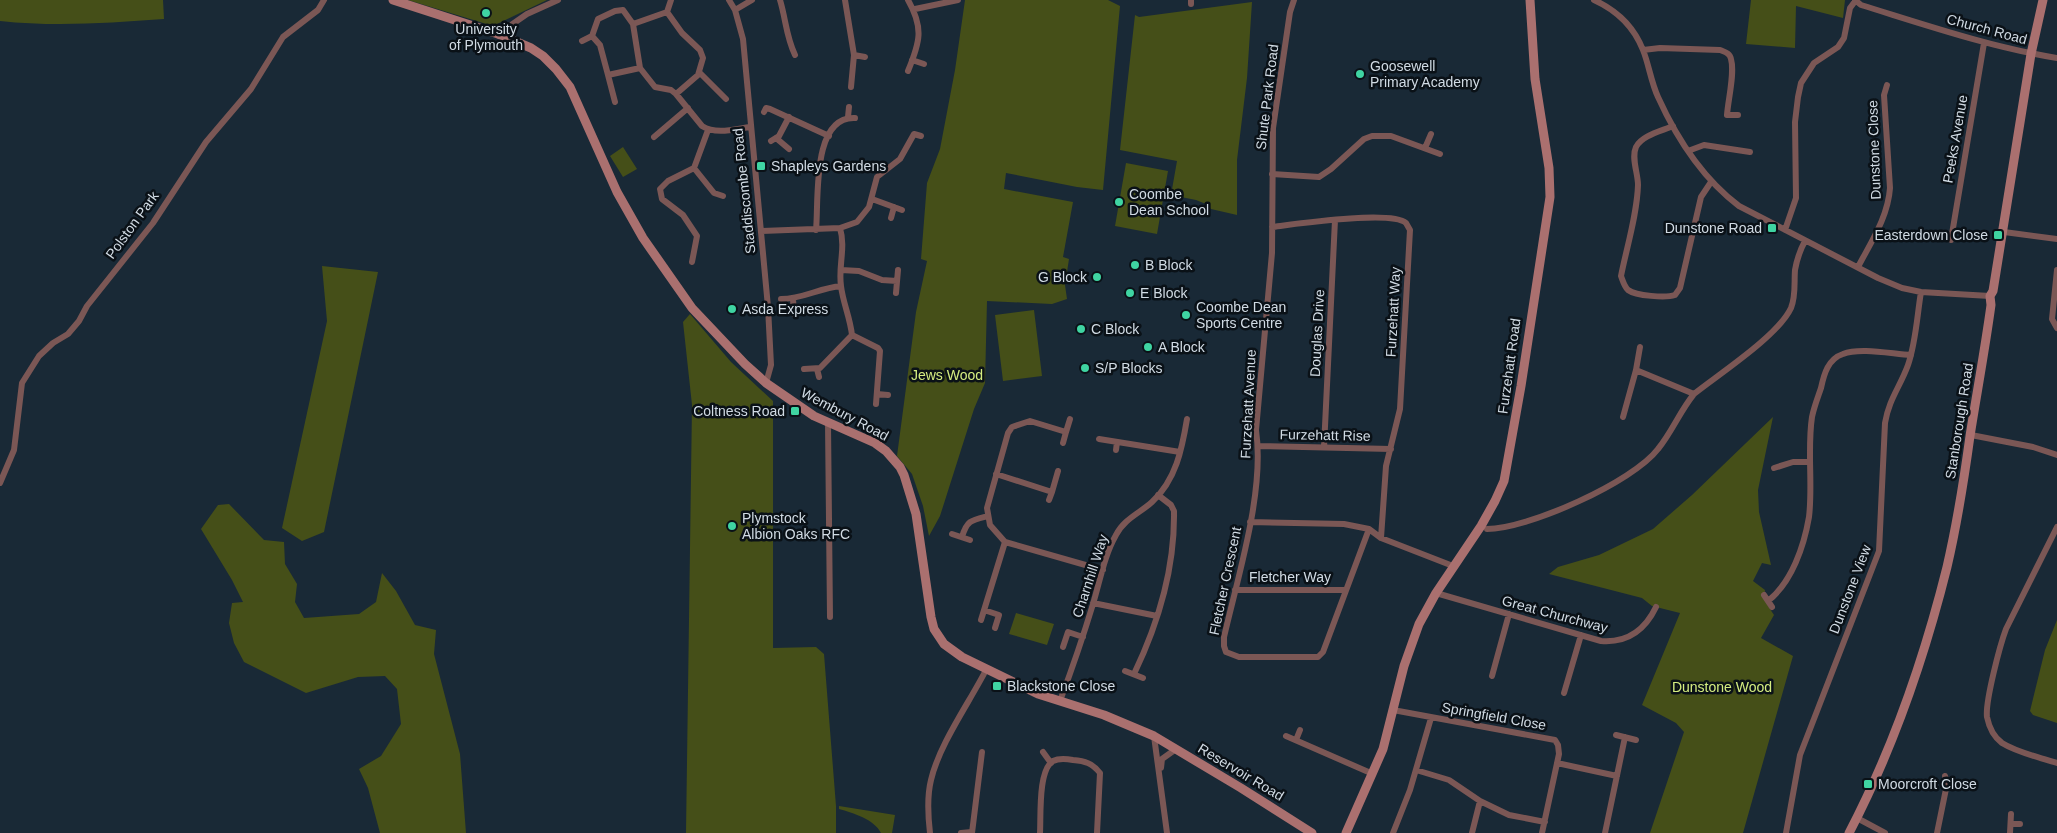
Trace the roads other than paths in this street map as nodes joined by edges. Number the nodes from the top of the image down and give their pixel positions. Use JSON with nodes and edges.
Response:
{"nodes":[{"id":1,"x":324,"y":0,"type":"edge"},
{"id":2,"x":394,"y":0,"type":"edge"},
{"id":3,"x":558,"y":0,"type":"edge"},
{"id":4,"x":671,"y":0,"type":"edge"},
{"id":5,"x":729,"y":0,"type":"edge"},
{"id":6,"x":752,"y":0,"type":"edge"},
{"id":7,"x":780,"y":0,"type":"edge"},
{"id":8,"x":846,"y":0,"type":"edge"},
{"id":9,"x":908,"y":0,"type":"edge"},
{"id":10,"x":958,"y":0,"type":"edge"},
{"id":11,"x":1294,"y":0,"type":"edge"},
{"id":12,"x":1530,"y":0,"type":"edge"},
{"id":13,"x":1594,"y":0,"type":"edge"},
{"id":14,"x":1855,"y":0,"type":"edge"},
{"id":15,"x":2043,"y":0,"type":"edge"},
{"id":16,"x":1606,"y":2,"type":"edge"},
{"id":17,"x":914,"y":9,"type":"junction"},
{"id":18,"x":735,"y":10,"type":"junction"},
{"id":19,"x":667,"y":12,"type":"junction"},
{"id":20,"x":633,"y":24,"type":"junction"},
{"id":21,"x":498,"y":34,"type":"junction"},
{"id":22,"x":592,"y":36,"type":"junction"},
{"id":23,"x":582,"y":41,"type":"dead end"},
{"id":24,"x":1984,"y":43,"type":"junction"},
{"id":25,"x":1643,"y":50,"type":"junction"},
{"id":26,"x":2031,"y":54,"type":"junction"},
{"id":27,"x":796,"y":55,"type":"dead end"},
{"id":28,"x":854,"y":55,"type":"junction"},
{"id":29,"x":865,"y":57,"type":"dead end"},
{"id":30,"x":2057,"y":58,"type":"edge"},
{"id":31,"x":912,"y":60,"type":"junction"},
{"id":32,"x":924,"y":64,"type":"dead end"},
{"id":33,"x":640,"y":68,"type":"junction"},
{"id":34,"x":908,"y":71,"type":"dead end"},
{"id":35,"x":699,"y":72,"type":"junction"},
{"id":36,"x":608,"y":75,"type":"junction"},
{"id":37,"x":1887,"y":84,"type":"dead end"},
{"id":38,"x":851,"y":87,"type":"dead end"},
{"id":39,"x":676,"y":94,"type":"junction"},
{"id":40,"x":726,"y":99,"type":"dead end"},
{"id":41,"x":615,"y":102,"type":"dead end"},
{"id":42,"x":849,"y":106,"type":"dead end"},
{"id":43,"x":688,"y":108,"type":"junction"},
{"id":44,"x":764,"y":112,"type":"dead end"},
{"id":45,"x":801,"y":114,"type":"dead end"},
{"id":46,"x":1738,"y":115,"type":"dead end"},
{"id":47,"x":789,"y":117,"type":"junction"},
{"id":48,"x":798,"y":121,"type":"junction"},
{"id":49,"x":1672,"y":126,"type":"junction"},
{"id":50,"x":750,"y":127,"type":"junction"},
{"id":51,"x":708,"y":130,"type":"junction"},
{"id":52,"x":1431,"y":134,"type":"dead end"},
{"id":53,"x":829,"y":136,"type":"junction"},
{"id":54,"x":921,"y":136,"type":"dead end"},
{"id":55,"x":654,"y":137,"type":"dead end"},
{"id":56,"x":1425,"y":148,"type":"junction"},
{"id":57,"x":789,"y":149,"type":"dead end"},
{"id":58,"x":1738,"y":150,"type":"junction"},
{"id":59,"x":1688,"y":151,"type":"junction"},
{"id":60,"x":1750,"y":152,"type":"dead end"},
{"id":61,"x":1440,"y":154,"type":"dead end"},
{"id":62,"x":1738,"y":158,"type":"dead end"},
{"id":63,"x":694,"y":168,"type":"junction"},
{"id":64,"x":1272,"y":174,"type":"junction"},
{"id":65,"x":1711,"y":182,"type":"junction"},
{"id":66,"x":723,"y":196,"type":"dead end"},
{"id":67,"x":872,"y":199,"type":"junction"},
{"id":68,"x":894,"y":207,"type":"junction"},
{"id":69,"x":902,"y":210,"type":"dead end"},
{"id":70,"x":891,"y":218,"type":"dead end"},
{"id":71,"x":1335,"y":220,"type":"junction"},
{"id":72,"x":1272,"y":227,"type":"junction"},
{"id":73,"x":840,"y":228,"type":"junction"},
{"id":74,"x":816,"y":230,"type":"junction"},
{"id":75,"x":1785,"y":230,"type":"junction"},
{"id":76,"x":761,"y":231,"type":"junction"},
{"id":77,"x":2004,"y":232,"type":"junction"},
{"id":78,"x":2057,"y":239,"type":"edge"},
{"id":79,"x":1805,"y":240,"type":"junction"},
{"id":80,"x":1951,"y":240,"type":"dead end"},
{"id":81,"x":692,"y":262,"type":"dead end"},
{"id":82,"x":1858,"y":267,"type":"junction"},
{"id":83,"x":841,"y":270,"type":"junction"},
{"id":84,"x":898,"y":270,"type":"dead end"},
{"id":85,"x":2057,"y":270,"type":"edge"},
{"id":86,"x":896,"y":281,"type":"junction"},
{"id":87,"x":841,"y":286,"type":"junction"},
{"id":88,"x":1920,"y":292,"type":"junction"},
{"id":89,"x":896,"y":293,"type":"dead end"},
{"id":90,"x":1990,"y":296,"type":"junction"},
{"id":91,"x":781,"y":298,"type":"dead end"},
{"id":92,"x":793,"y":299,"type":"junction"},
{"id":93,"x":794,"y":314,"type":"dead end"},
{"id":94,"x":2057,"y":328,"type":"edge"},
{"id":95,"x":852,"y":335,"type":"junction"},
{"id":96,"x":1640,"y":347,"type":"dead end"},
{"id":97,"x":1911,"y":355,"type":"junction"},
{"id":98,"x":804,"y":369,"type":"dead end"},
{"id":99,"x":817,"y":369,"type":"junction"},
{"id":100,"x":1636,"y":370,"type":"junction"},
{"id":101,"x":819,"y":378,"type":"dead end"},
{"id":102,"x":766,"y":383,"type":"junction"},
{"id":103,"x":876,"y":394,"type":"junction"},
{"id":104,"x":1694,"y":394,"type":"junction"},
{"id":105,"x":888,"y":395,"type":"dead end"},
{"id":106,"x":876,"y":404,"type":"dead end"},
{"id":107,"x":1622,"y":417,"type":"dead end"},
{"id":108,"x":1070,"y":419,"type":"dead end"},
{"id":109,"x":1187,"y":419,"type":"dead end"},
{"id":110,"x":828,"y":423,"type":"junction"},
{"id":111,"x":1066,"y":432,"type":"junction"},
{"id":112,"x":1970,"y":435,"type":"junction"},
{"id":113,"x":1099,"y":439,"type":"dead end"},
{"id":114,"x":1117,"y":442,"type":"junction"},
{"id":115,"x":1063,"y":443,"type":"dead end"},
{"id":116,"x":1258,"y":446,"type":"junction"},
{"id":117,"x":1324,"y":447,"type":"junction"},
{"id":118,"x":1390,"y":449,"type":"junction"},
{"id":119,"x":1116,"y":450,"type":"dead end"},
{"id":120,"x":1180,"y":452,"type":"junction"},
{"id":121,"x":2057,"y":455,"type":"edge"},
{"id":122,"x":1810,"y":462,"type":"junction"},
{"id":123,"x":1774,"y":468,"type":"dead end"},
{"id":124,"x":1058,"y":472,"type":"dead end"},
{"id":125,"x":996,"y":474,"type":"junction"},
{"id":126,"x":0,"y":483,"type":"edge"},
{"id":127,"x":1052,"y":492,"type":"junction"},
{"id":128,"x":1158,"y":495,"type":"junction"},
{"id":129,"x":1049,"y":500,"type":"dead end"},
{"id":130,"x":988,"y":516,"type":"junction"},
{"id":131,"x":1250,"y":522,"type":"junction"},
{"id":132,"x":2057,"y":527,"type":"edge"},
{"id":133,"x":1369,"y":529,"type":"junction"},
{"id":134,"x":1487,"y":529,"type":"dead end"},
{"id":135,"x":952,"y":534,"type":"dead end"},
{"id":136,"x":962,"y":537,"type":"junction"},
{"id":137,"x":1381,"y":538,"type":"junction"},
{"id":138,"x":970,"y":540,"type":"dead end"},
{"id":139,"x":1005,"y":542,"type":"junction"},
{"id":140,"x":1453,"y":566,"type":"junction"},
{"id":141,"x":1103,"y":570,"type":"junction"},
{"id":142,"x":1235,"y":590,"type":"junction"},
{"id":143,"x":1345,"y":590,"type":"junction"},
{"id":144,"x":1436,"y":593,"type":"junction"},
{"id":145,"x":1768,"y":601,"type":"dead end"},
{"id":146,"x":1093,"y":603,"type":"junction"},
{"id":147,"x":1656,"y":607,"type":"dead end"},
{"id":148,"x":984,"y":610,"type":"junction"},
{"id":149,"x":1509,"y":614,"type":"junction"},
{"id":150,"x":1157,"y":616,"type":"junction"},
{"id":151,"x":830,"y":617,"type":"dead end"},
{"id":152,"x":981,"y":620,"type":"dead end"},
{"id":153,"x":995,"y":628,"type":"dead end"},
{"id":154,"x":1581,"y":635,"type":"junction"},
{"id":155,"x":1083,"y":637,"type":"junction"},
{"id":156,"x":1063,"y":647,"type":"dead end"},
{"id":157,"x":986,"y":670,"type":"junction"},
{"id":158,"x":1125,"y":671,"type":"dead end"},
{"id":159,"x":1134,"y":674,"type":"junction"},
{"id":160,"x":1492,"y":676,"type":"dead end"},
{"id":161,"x":1143,"y":678,"type":"dead end"},
{"id":162,"x":1564,"y":694,"type":"dead end"},
{"id":163,"x":1060,"y":701,"type":"junction"},
{"id":164,"x":1393,"y":710,"type":"junction"},
{"id":165,"x":1431,"y":718,"type":"junction"},
{"id":166,"x":1300,"y":730,"type":"dead end"},
{"id":167,"x":1616,"y":735,"type":"dead end"},
{"id":168,"x":1154,"y":736,"type":"junction"},
{"id":169,"x":1286,"y":736,"type":"dead end"},
{"id":170,"x":1625,"y":737,"type":"junction"},
{"id":171,"x":1296,"y":740,"type":"junction"},
{"id":172,"x":1636,"y":740,"type":"dead end"},
{"id":173,"x":1176,"y":749,"type":"junction"},
{"id":174,"x":982,"y":752,"type":"dead end"},
{"id":175,"x":1043,"y":752,"type":"dead end"},
{"id":176,"x":1051,"y":763,"type":"junction"},
{"id":177,"x":1557,"y":763,"type":"junction"},
{"id":178,"x":2057,"y":763,"type":"edge"},
{"id":179,"x":1416,"y":770,"type":"junction"},
{"id":180,"x":1160,"y":771,"type":"junction"},
{"id":181,"x":1373,"y":774,"type":"junction"},
{"id":182,"x":1617,"y":776,"type":"junction"},
{"id":183,"x":1945,"y":776,"type":"dead end"},
{"id":184,"x":969,"y":782,"type":"dead end"},
{"id":185,"x":978,"y":784,"type":"junction"},
{"id":186,"x":1480,"y":801,"type":"junction"},
{"id":187,"x":2011,"y":814,"type":"dead end"},
{"id":188,"x":1856,"y":818,"type":"junction"},
{"id":189,"x":1041,"y":822,"type":"junction"},
{"id":190,"x":1048,"y":822,"type":"dead end"},
{"id":191,"x":1545,"y":822,"type":"junction"},
{"id":192,"x":2011,"y":824,"type":"junction"},
{"id":193,"x":2020,"y":824,"type":"dead end"},
{"id":194,"x":972,"y":832,"type":"edge"},
{"id":195,"x":930,"y":833,"type":"edge"},
{"id":196,"x":961,"y":833,"type":"edge"},
{"id":197,"x":1040,"y":833,"type":"edge"},
{"id":198,"x":1097,"y":833,"type":"edge"},
{"id":199,"x":1167,"y":833,"type":"edge"},
{"id":200,"x":1312,"y":833,"type":"edge"},
{"id":201,"x":1346,"y":833,"type":"edge"},
{"id":202,"x":1393,"y":833,"type":"edge"},
{"id":203,"x":1472,"y":833,"type":"edge"},
{"id":204,"x":1542,"y":833,"type":"edge"},
{"id":205,"x":1605,"y":833,"type":"edge"},
{"id":206,"x":1786,"y":833,"type":"edge"},
{"id":207,"x":1849,"y":833,"type":"edge"},
{"id":208,"x":1885,"y":833,"type":"edge"},
{"id":209,"x":1938,"y":833,"type":"edge"},
{"id":210,"x":2010,"y":833,"type":"edge"}],
"edges":[{"from":1,"to":126,"type":"street","name":"Polston Park"},
{"from":2,"to":21,"type":"street","name":"Wembury Road"},
{"from":3,"to":21,"type":"street"},
{"from":4,"to":19,"type":"street"},
{"from":5,"to":18,"type":"street","name":"Staddiscombe Road"},
{"from":6,"to":18,"type":"street"},
{"from":7,"to":27,"type":"street"},
{"from":8,"to":28,"type":"street"},
{"from":9,"to":17,"type":"street"},
{"from":10,"to":17,"type":"street"},
{"from":11,"to":64,"type":"street","name":"Shute Park Road"},
{"from":12,"to":140,"type":"street","name":"Furzehatt Road"},
{"from":13,"to":16,"type":"street"},
{"from":14,"to":24,"type":"street","name":"Church Road"},
{"from":14,"to":75,"type":"street"},
{"from":15,"to":26,"type":"street","name":"Stanborough Road"},
{"from":16,"to":25,"type":"street"},
{"from":17,"to":31,"type":"street"},
{"from":18,"to":50,"type":"street","name":"Staddiscombe Road"},
{"from":19,"to":20,"type":"street"},
{"from":19,"to":35,"type":"street"},
{"from":20,"to":22,"type":"street"},
{"from":20,"to":33,"type":"street"},
{"from":21,"to":102,"type":"street","name":"Wembury Road"},
{"from":22,"to":23,"type":"street"},
{"from":22,"to":36,"type":"street"},
{"from":24,"to":26,"type":"street","name":"Church Road"},
{"from":24,"to":80,"type":"street","name":"Peeks Avenue"},
{"from":25,"to":46,"type":"street"},
{"from":25,"to":49,"type":"street"},
{"from":26,"to":30,"type":"street","name":"Church Road"},
{"from":26,"to":77,"type":"street","name":"Stanborough Road"},
{"from":28,"to":29,"type":"street"},
{"from":28,"to":38,"type":"street"},
{"from":31,"to":32,"type":"street"},
{"from":31,"to":34,"type":"street"},
{"from":33,"to":36,"type":"street"},
{"from":33,"to":39,"type":"street"},
{"from":35,"to":39,"type":"street"},
{"from":35,"to":40,"type":"street"},
{"from":36,"to":41,"type":"street"},
{"from":37,"to":82,"type":"street","name":"Dunstone Close"},
{"from":39,"to":43,"type":"street"},
{"from":42,"to":53,"type":"street"},
{"from":43,"to":51,"type":"street"},
{"from":43,"to":55,"type":"street"},
{"from":44,"to":47,"type":"street"},
{"from":45,"to":48,"type":"street"},
{"from":47,"to":48,"type":"street"},
{"from":47,"to":57,"type":"street"},
{"from":48,"to":53,"type":"street"},
{"from":49,"to":59,"type":"street"},
{"from":49,"to":65,"type":"street"},
{"from":50,"to":51,"type":"street"},
{"from":50,"to":76,"type":"street","name":"Staddiscombe Road"},
{"from":51,"to":63,"type":"street"},
{"from":52,"to":56,"type":"street"},
{"from":53,"to":74,"type":"street"},
{"from":54,"to":67,"type":"street"},
{"from":56,"to":61,"type":"street"},
{"from":56,"to":64,"type":"street"},
{"from":58,"to":59,"type":"street"},
{"from":58,"to":60,"type":"street"},
{"from":58,"to":62,"type":"street"},
{"from":59,"to":65,"type":"street"},
{"from":63,"to":66,"type":"street"},
{"from":63,"to":81,"type":"street"},
{"from":64,"to":72,"type":"street","name":"Shute Park Road"},
{"from":65,"to":75,"type":"street"},
{"from":67,"to":68,"type":"street"},
{"from":67,"to":73,"type":"street"},
{"from":68,"to":69,"type":"street"},
{"from":68,"to":70,"type":"street"},
{"from":71,"to":72,"type":"street","name":"Furzehatt Way"},
{"from":71,"to":117,"type":"street","name":"Douglas Drive"},
{"from":71,"to":118,"type":"street","name":"Furzehatt Way"},
{"from":72,"to":116,"type":"street","name":"Furzehatt Avenue"},
{"from":73,"to":74,"type":"street"},
{"from":73,"to":83,"type":"street"},
{"from":74,"to":76,"type":"street"},
{"from":75,"to":79,"type":"street"},
{"from":76,"to":102,"type":"street","name":"Staddiscombe Road"},
{"from":77,"to":78,"type":"street"},
{"from":77,"to":90,"type":"street","name":"Stanborough Road"},
{"from":79,"to":82,"type":"street"},
{"from":79,"to":104,"type":"street"},
{"from":82,"to":88,"type":"street"},
{"from":83,"to":86,"type":"street"},
{"from":83,"to":87,"type":"street"},
{"from":84,"to":86,"type":"street"},
{"from":85,"to":94,"type":"street"},
{"from":86,"to":89,"type":"street"},
{"from":87,"to":92,"type":"street"},
{"from":87,"to":95,"type":"street"},
{"from":88,"to":90,"type":"street"},
{"from":88,"to":97,"type":"street","name":"Dunstone View"},
{"from":90,"to":112,"type":"street","name":"Stanborough Road"},
{"from":91,"to":92,"type":"street"},
{"from":92,"to":93,"type":"street"},
{"from":95,"to":99,"type":"street"},
{"from":95,"to":103,"type":"street"},
{"from":96,"to":100,"type":"street"},
{"from":97,"to":122,"type":"street"},
{"from":97,"to":206,"type":"street","name":"Dunstone View"},
{"from":98,"to":99,"type":"street"},
{"from":99,"to":101,"type":"street"},
{"from":100,"to":104,"type":"street"},
{"from":100,"to":107,"type":"street"},
{"from":102,"to":110,"type":"street","name":"Wembury Road"},
{"from":103,"to":105,"type":"street"},
{"from":103,"to":106,"type":"street"},
{"from":104,"to":134,"type":"street"},
{"from":108,"to":111,"type":"street"},
{"from":109,"to":120,"type":"street","name":"Charnhill Way"},
{"from":110,"to":151,"type":"street"},
{"from":110,"to":157,"type":"street","name":"Wembury Road"},
{"from":111,"to":115,"type":"street"},
{"from":111,"to":125,"type":"street"},
{"from":112,"to":121,"type":"street"},
{"from":112,"to":188,"type":"street","name":"Stanborough Road"},
{"from":113,"to":114,"type":"street"},
{"from":114,"to":119,"type":"street"},
{"from":114,"to":120,"type":"street"},
{"from":116,"to":117,"type":"street","name":"Furzehatt Rise"},
{"from":116,"to":131,"type":"street","name":"Furzehatt Avenue"},
{"from":117,"to":118,"type":"street","name":"Furzehatt Rise"},
{"from":118,"to":137,"type":"street","name":"Furzehatt Way"},
{"from":120,"to":128,"type":"street","name":"Charnhill Way"},
{"from":122,"to":123,"type":"street"},
{"from":122,"to":145,"type":"street"},
{"from":124,"to":127,"type":"street"},
{"from":125,"to":127,"type":"street"},
{"from":125,"to":130,"type":"street"},
{"from":127,"to":129,"type":"street"},
{"from":128,"to":141,"type":"street","name":"Charnhill Way"},
{"from":128,"to":150,"type":"street"},
{"from":130,"to":136,"type":"street"},
{"from":130,"to":139,"type":"street"},
{"from":131,"to":133,"type":"street"},
{"from":131,"to":142,"type":"street","name":"Fletcher Crescent"},
{"from":132,"to":178,"type":"street"},
{"from":133,"to":137,"type":"street"},
{"from":133,"to":143,"type":"street","name":"Fletcher Crescent"},
{"from":135,"to":136,"type":"street"},
{"from":136,"to":138,"type":"street"},
{"from":137,"to":140,"type":"street"},
{"from":139,"to":141,"type":"street"},
{"from":139,"to":148,"type":"street"},
{"from":140,"to":144,"type":"street","name":"Furzehatt Road"},
{"from":141,"to":146,"type":"street","name":"Charnhill Way"},
{"from":142,"to":143,"type":"street","name":"Fletcher Way"},
{"from":142,"to":143,"type":"street","name":"Fletcher Crescent"},
{"from":144,"to":149,"type":"street","name":"Great Churchway"},
{"from":144,"to":164,"type":"street","name":"Furzehatt Road"},
{"from":146,"to":150,"type":"street"},
{"from":146,"to":155,"type":"street","name":"Charnhill Way"},
{"from":147,"to":154,"type":"street","name":"Great Churchway"},
{"from":148,"to":152,"type":"street"},
{"from":148,"to":153,"type":"street"},
{"from":149,"to":154,"type":"street","name":"Great Churchway"},
{"from":149,"to":160,"type":"street"},
{"from":150,"to":159,"type":"street"},
{"from":154,"to":162,"type":"street"},
{"from":155,"to":156,"type":"street"},
{"from":155,"to":163,"type":"street","name":"Charnhill Way"},
{"from":157,"to":163,"type":"street","name":"Wembury Road"},
{"from":157,"to":195,"type":"street"},
{"from":158,"to":159,"type":"street"},
{"from":159,"to":161,"type":"street"},
{"from":163,"to":168,"type":"street","name":"Wembury Road"},
{"from":164,"to":165,"type":"street","name":"Springfield Close"},
{"from":164,"to":181,"type":"street","name":"Furzehatt Road"},
{"from":165,"to":177,"type":"street","name":"Springfield Close"},
{"from":165,"to":179,"type":"street"},
{"from":166,"to":171,"type":"street"},
{"from":167,"to":170,"type":"street"},
{"from":168,"to":173,"type":"street","name":"Reservoir Road"},
{"from":168,"to":180,"type":"street"},
{"from":169,"to":171,"type":"street"},
{"from":170,"to":172,"type":"street"},
{"from":170,"to":182,"type":"street"},
{"from":171,"to":181,"type":"street"},
{"from":173,"to":180,"type":"street"},
{"from":173,"to":200,"type":"street","name":"Reservoir Road"},
{"from":174,"to":185,"type":"street"},
{"from":175,"to":176,"type":"street"},
{"from":176,"to":189,"type":"street"},
{"from":176,"to":198,"type":"street"},
{"from":177,"to":182,"type":"street"},
{"from":177,"to":191,"type":"street","name":"Springfield Close"},
{"from":179,"to":186,"type":"street"},
{"from":179,"to":202,"type":"street"},
{"from":180,"to":199,"type":"street"},
{"from":181,"to":201,"type":"street","name":"Furzehatt Road"},
{"from":182,"to":205,"type":"street"},
{"from":183,"to":209,"type":"street"},
{"from":184,"to":185,"type":"street"},
{"from":185,"to":194,"type":"street"},
{"from":186,"to":191,"type":"street"},
{"from":186,"to":203,"type":"street"},
{"from":187,"to":192,"type":"street"},
{"from":188,"to":207,"type":"street","name":"Stanborough Road"},
{"from":188,"to":208,"type":"street"},
{"from":189,"to":190,"type":"street"},
{"from":189,"to":197,"type":"street"},
{"from":191,"to":204,"type":"street","name":"Springfield Close"},
{"from":192,"to":193,"type":"street"},
{"from":192,"to":210,"type":"street"},
{"from":194,"to":196,"type":"street"}]}
